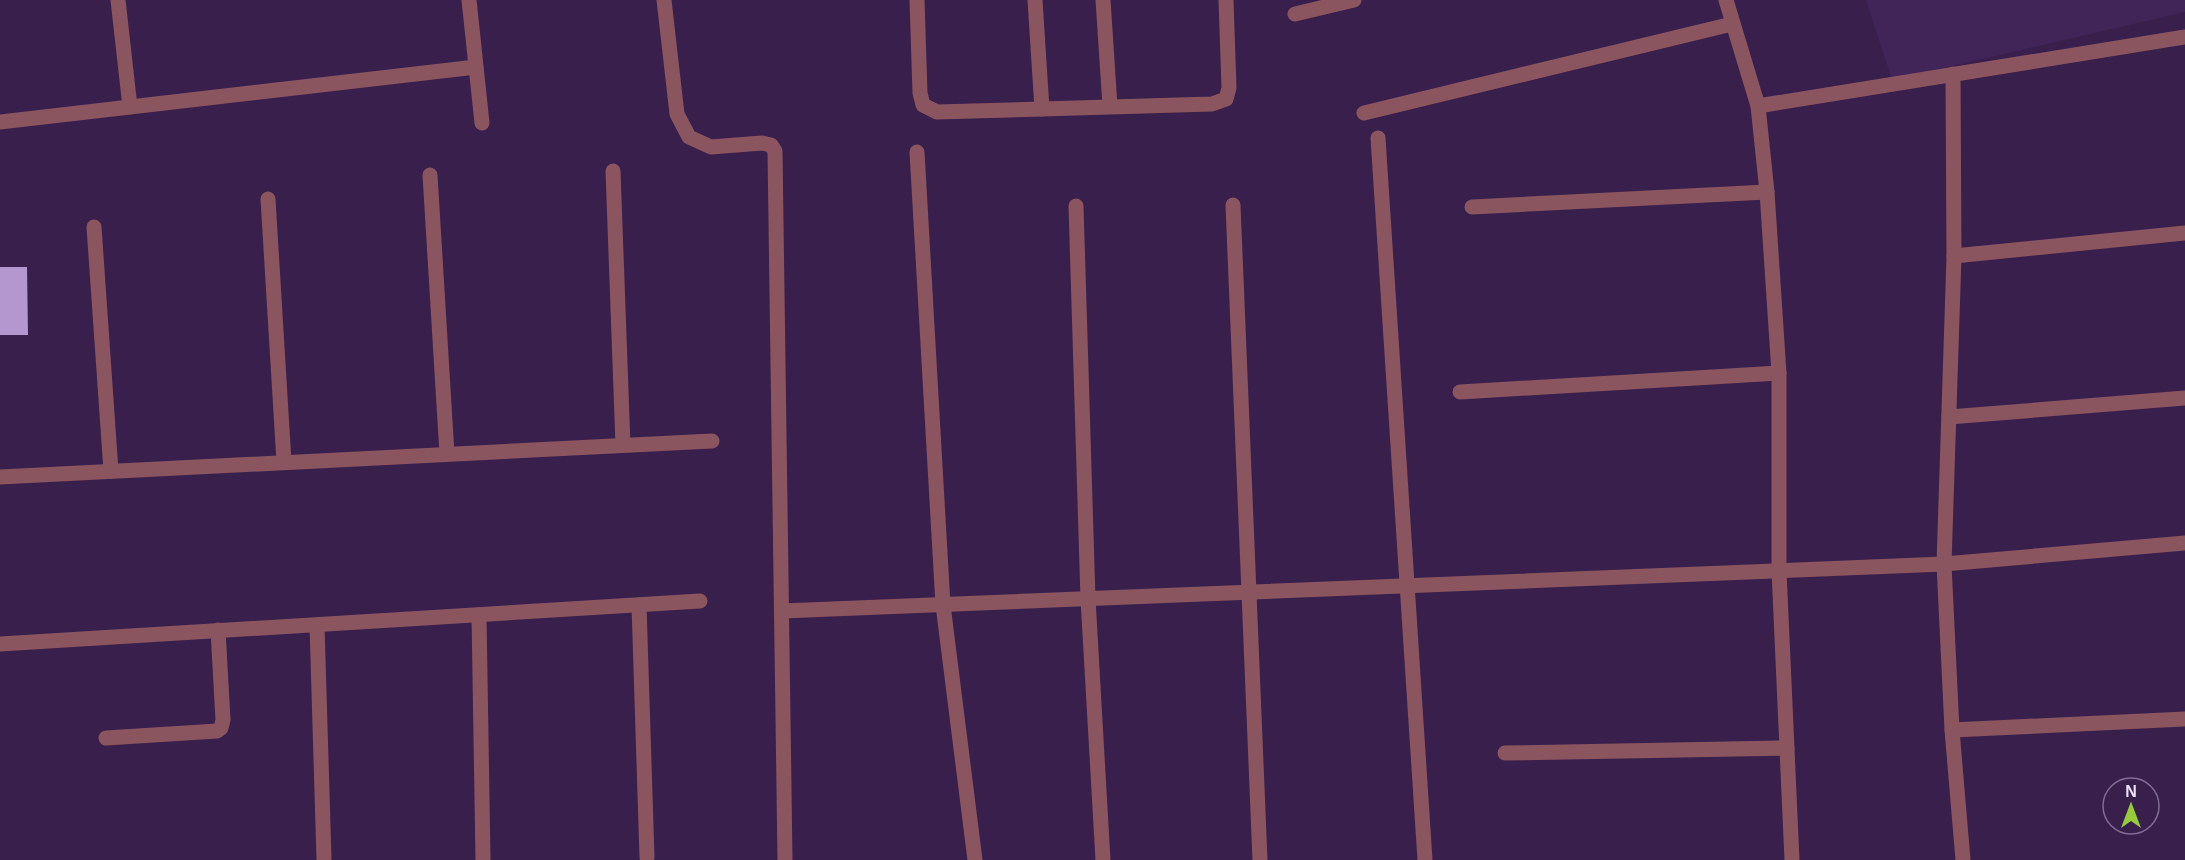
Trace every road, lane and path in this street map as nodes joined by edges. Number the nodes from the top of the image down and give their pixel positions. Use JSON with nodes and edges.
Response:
{"nodes":[{"id":1,"x":118,"y":0,"type":"edge"},
{"id":2,"x":469,"y":0,"type":"edge"},
{"id":3,"x":664,"y":0,"type":"edge"},
{"id":4,"x":917,"y":0,"type":"edge"},
{"id":5,"x":1035,"y":0,"type":"edge"},
{"id":6,"x":1103,"y":0,"type":"edge"},
{"id":7,"x":1226,"y":0,"type":"edge"},
{"id":8,"x":1354,"y":0,"type":"edge"},
{"id":9,"x":1726,"y":0,"type":"edge"},
{"id":10,"x":1295,"y":14,"type":"dead end"},
{"id":11,"x":1732,"y":24,"type":"junction"},
{"id":12,"x":2185,"y":37,"type":"edge"},
{"id":13,"x":476,"y":68,"type":"junction"},
{"id":14,"x":1953,"y":74,"type":"junction"},
{"id":15,"x":1110,"y":106,"type":"junction"},
{"id":16,"x":1758,"y":106,"type":"junction"},
{"id":17,"x":130,"y":107,"type":"junction"},
{"id":18,"x":1042,"y":109,"type":"junction"},
{"id":19,"x":1364,"y":114,"type":"dead end"},
{"id":20,"x":0,"y":122,"type":"edge"},
{"id":21,"x":482,"y":123,"type":"dead end"},
{"id":22,"x":1378,"y":138,"type":"dead end"},
{"id":23,"x":916,"y":152,"type":"dead end"},
{"id":24,"x":613,"y":171,"type":"dead end"},
{"id":25,"x":430,"y":175,"type":"dead end"},
{"id":26,"x":1767,"y":192,"type":"junction"},
{"id":27,"x":268,"y":199,"type":"dead end"},
{"id":28,"x":1233,"y":205,"type":"dead end"},
{"id":29,"x":1076,"y":206,"type":"dead end"},
{"id":30,"x":1472,"y":207,"type":"dead end"},
{"id":31,"x":94,"y":227,"type":"dead end"},
{"id":32,"x":2185,"y":233,"type":"edge"},
{"id":33,"x":1953,"y":256,"type":"junction"},
{"id":34,"x":1779,"y":373,"type":"junction"},
{"id":35,"x":1460,"y":392,"type":"dead end"},
{"id":36,"x":2185,"y":398,"type":"edge"},
{"id":37,"x":1949,"y":417,"type":"junction"},
{"id":38,"x":712,"y":441,"type":"dead end"},
{"id":39,"x":623,"y":445,"type":"junction"},
{"id":40,"x":447,"y":454,"type":"junction"},
{"id":41,"x":284,"y":462,"type":"junction"},
{"id":42,"x":111,"y":471,"type":"junction"},
{"id":43,"x":0,"y":477,"type":"edge"},
{"id":44,"x":2185,"y":543,"type":"edge"},
{"id":45,"x":1944,"y":564,"type":"junction"},
{"id":46,"x":1779,"y":571,"type":"junction"},
{"id":47,"x":1407,"y":585,"type":"junction"},
{"id":48,"x":1248,"y":592,"type":"junction"},
{"id":49,"x":1088,"y":599,"type":"junction"},
{"id":50,"x":700,"y":601,"type":"dead end"},
{"id":51,"x":639,"y":605,"type":"junction"},
{"id":52,"x":943,"y":605,"type":"junction"},
{"id":53,"x":782,"y":611,"type":"junction"},
{"id":54,"x":479,"y":615,"type":"junction"},
{"id":55,"x":317,"y":625,"type":"junction"},
{"id":56,"x":218,"y":630,"type":"junction"},
{"id":57,"x":0,"y":644,"type":"edge"},
{"id":58,"x":2185,"y":719,"type":"edge"},
{"id":59,"x":1952,"y":730,"type":"junction"},
{"id":60,"x":106,"y":738,"type":"dead end"},
{"id":61,"x":1787,"y":748,"type":"junction"},
{"id":62,"x":1505,"y":753,"type":"dead end"},
{"id":63,"x":647,"y":857,"type":"dead end"},
{"id":64,"x":324,"y":859,"type":"edge"},
{"id":65,"x":483,"y":860,"type":"edge"},
{"id":66,"x":785,"y":860,"type":"edge"},
{"id":67,"x":975,"y":860,"type":"edge"},
{"id":68,"x":1103,"y":860,"type":"edge"},
{"id":69,"x":1260,"y":860,"type":"edge"},
{"id":70,"x":1425,"y":860,"type":"edge"},
{"id":71,"x":1792,"y":860,"type":"edge"},
{"id":72,"x":1963,"y":860,"type":"edge"}],
"edges":[{"from":1,"to":17,"type":"street"},
{"from":2,"to":13,"type":"street"},
{"from":3,"to":53,"type":"street"},
{"from":4,"to":18,"type":"street"},
{"from":5,"to":18,"type":"street"},
{"from":6,"to":15,"type":"street"},
{"from":7,"to":15,"type":"street"},
{"from":8,"to":10,"type":"street"},
{"from":9,"to":11,"type":"street"},
{"from":11,"to":16,"type":"street"},
{"from":11,"to":19,"type":"street"},
{"from":12,"to":14,"type":"street"},
{"from":13,"to":17,"type":"street"},
{"from":13,"to":21,"type":"street"},
{"from":14,"to":16,"type":"street"},
{"from":14,"to":33,"type":"street"},
{"from":15,"to":18,"type":"street"},
{"from":16,"to":26,"type":"street"},
{"from":17,"to":20,"type":"street"},
{"from":22,"to":47,"type":"street"},
{"from":23,"to":52,"type":"street"},
{"from":24,"to":39,"type":"street"},
{"from":25,"to":40,"type":"street"},
{"from":26,"to":30,"type":"street"},
{"from":26,"to":34,"type":"street"},
{"from":27,"to":41,"type":"street"},
{"from":28,"to":48,"type":"street"},
{"from":29,"to":49,"type":"street"},
{"from":31,"to":42,"type":"street"},
{"from":32,"to":33,"type":"street"},
{"from":33,"to":37,"type":"street"},
{"from":34,"to":35,"type":"street"},
{"from":34,"to":46,"type":"street"},
{"from":36,"to":37,"type":"street"},
{"from":37,"to":45,"type":"street"},
{"from":38,"to":39,"type":"street"},
{"from":39,"to":40,"type":"street"},
{"from":40,"to":41,"type":"street"},
{"from":41,"to":42,"type":"street"},
{"from":42,"to":43,"type":"street"},
{"from":44,"to":45,"type":"street"},
{"from":45,"to":46,"type":"street"},
{"from":45,"to":59,"type":"street"},
{"from":46,"to":47,"type":"street"},
{"from":46,"to":61,"type":"street"},
{"from":47,"to":48,"type":"street"},
{"from":47,"to":70,"type":"street"},
{"from":48,"to":49,"type":"street"},
{"from":48,"to":69,"type":"street"},
{"from":49,"to":52,"type":"street"},
{"from":49,"to":68,"type":"street"},
{"from":50,"to":51,"type":"street"},
{"from":51,"to":54,"type":"street"},
{"from":51,"to":63,"type":"street"},
{"from":52,"to":53,"type":"street"},
{"from":52,"to":67,"type":"street"},
{"from":53,"to":66,"type":"street"},
{"from":54,"to":55,"type":"street"},
{"from":54,"to":65,"type":"street"},
{"from":55,"to":56,"type":"street"},
{"from":55,"to":64,"type":"street"},
{"from":56,"to":57,"type":"street"},
{"from":56,"to":60,"type":"street"},
{"from":58,"to":59,"type":"street"},
{"from":59,"to":72,"type":"street"},
{"from":61,"to":62,"type":"street"},
{"from":61,"to":71,"type":"street"}]}
